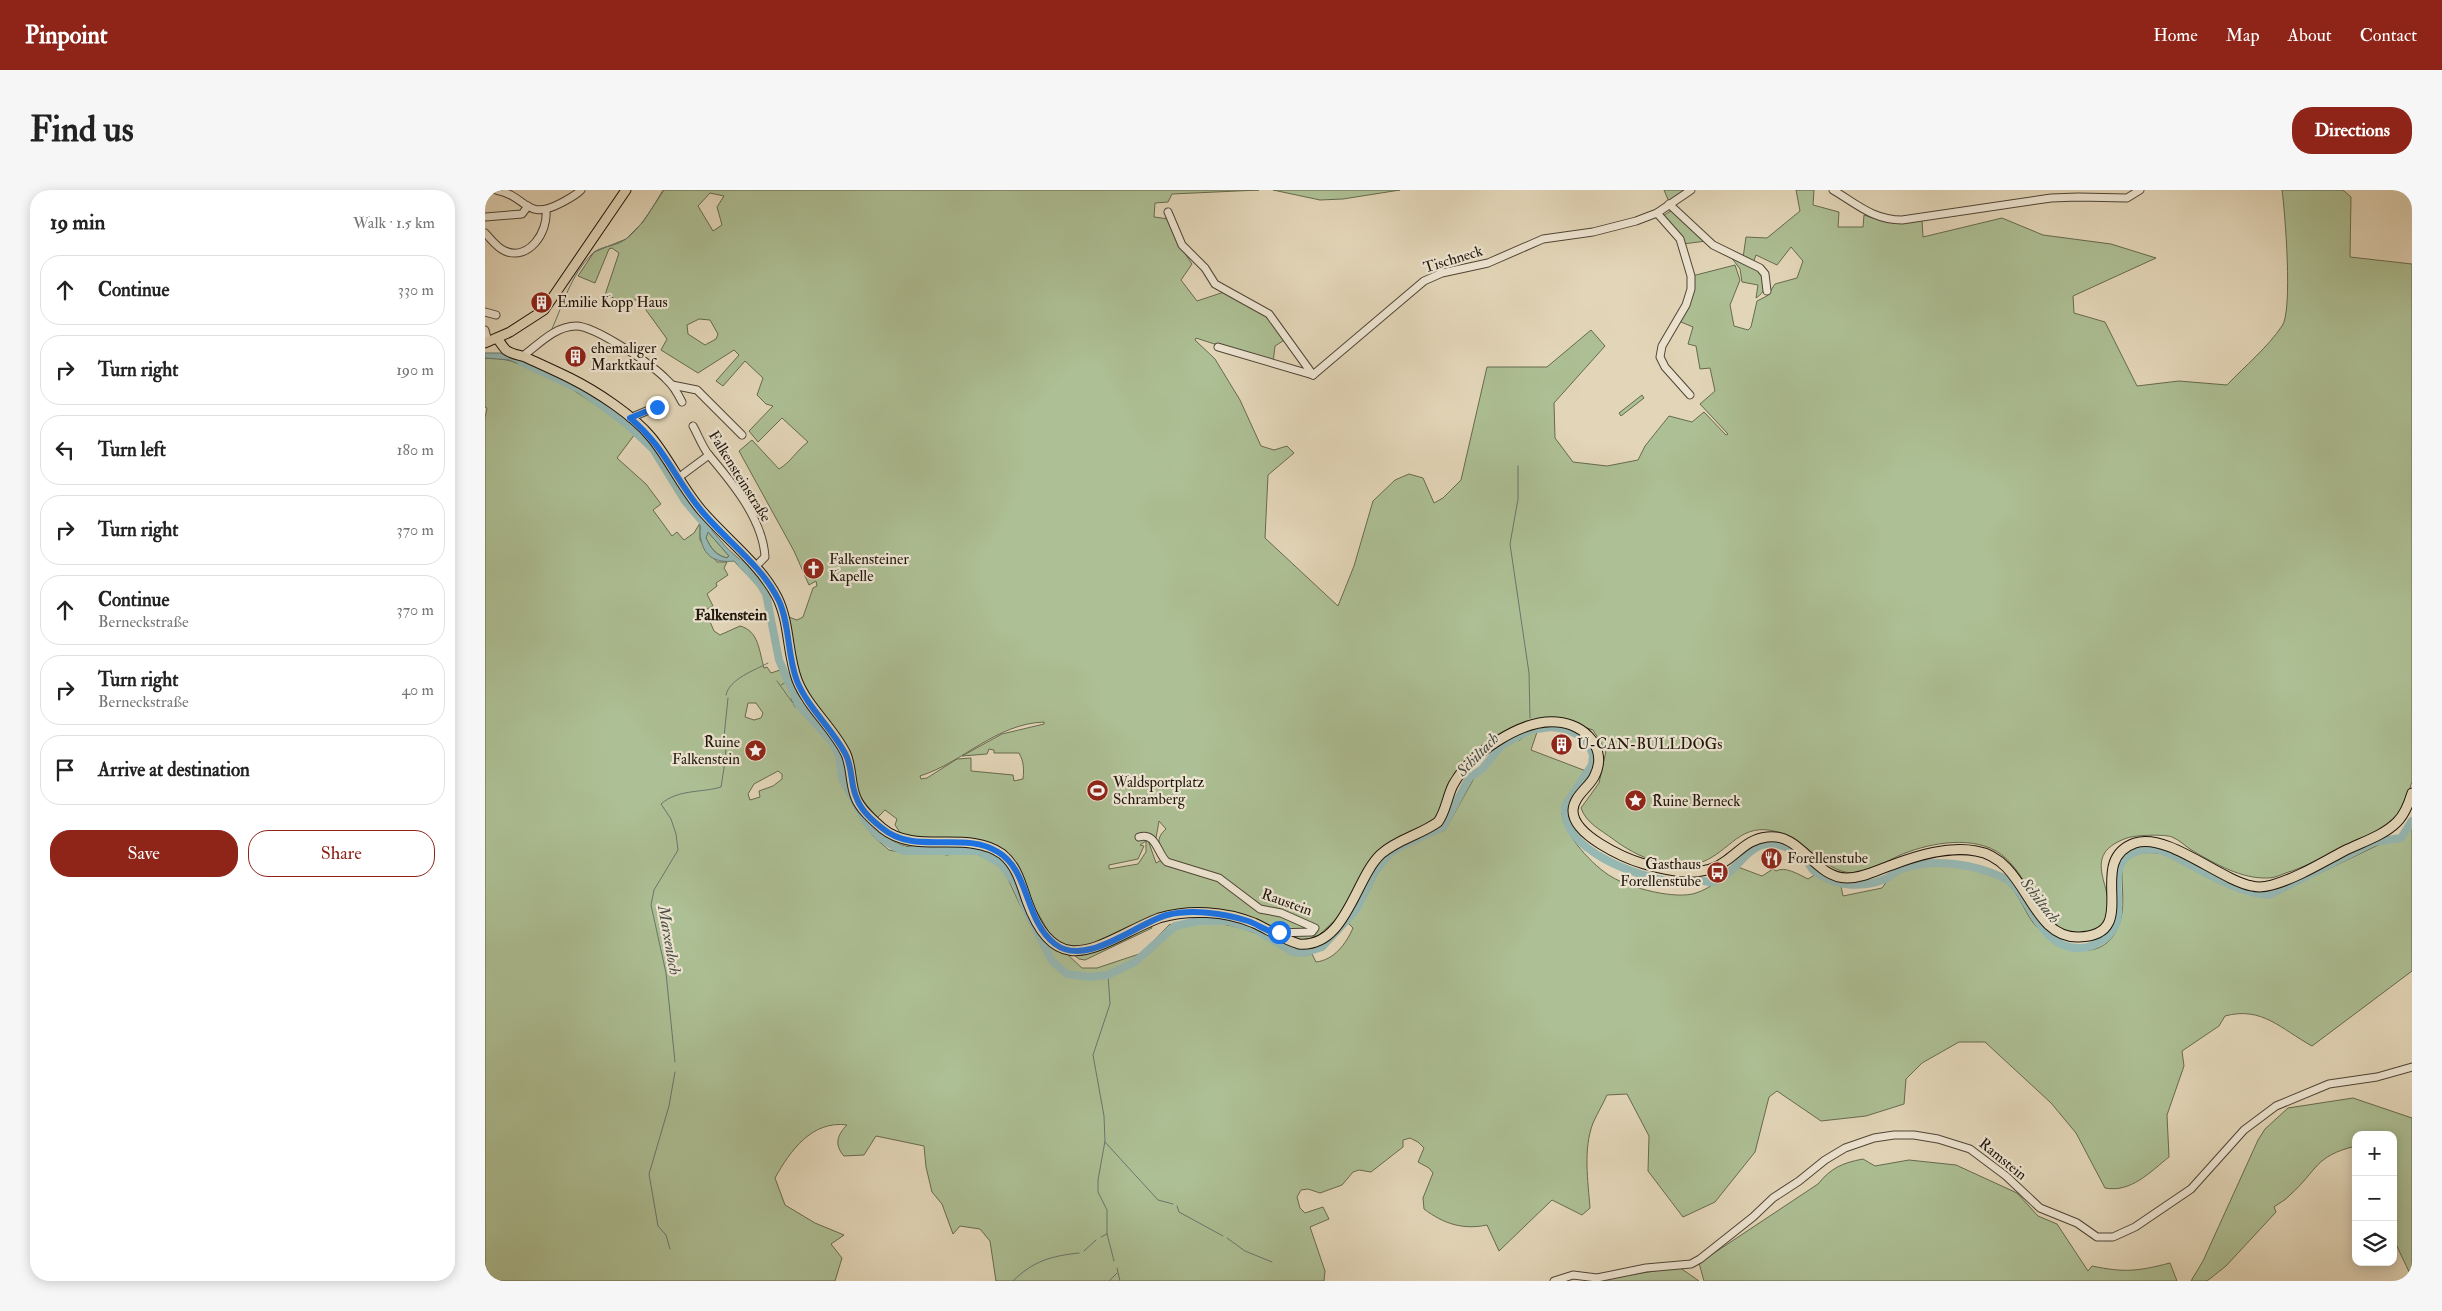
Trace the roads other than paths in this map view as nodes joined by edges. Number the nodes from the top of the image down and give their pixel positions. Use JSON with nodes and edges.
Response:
{"nodes":[{"id":1,"x":496,"y":190,"type":"edge"},
{"id":2,"x":581,"y":190,"type":"edge"},
{"id":3,"x":626,"y":190,"type":"edge"},
{"id":4,"x":1691,"y":190,"type":"edge"},
{"id":5,"x":1833,"y":190,"type":"edge"},
{"id":6,"x":2140,"y":190,"type":"edge"},
{"id":7,"x":510,"y":191,"type":"edge"},
{"id":8,"x":1669,"y":204,"type":"junction"},
{"id":9,"x":528,"y":206,"type":"junction"},
{"id":10,"x":546,"y":211,"type":"junction"},
{"id":11,"x":1168,"y":212,"type":"dead end"},
{"id":12,"x":1657,"y":213,"type":"junction"},
{"id":13,"x":485,"y":217,"type":"edge"},
{"id":14,"x":485,"y":233,"type":"edge"},
{"id":15,"x":1767,"y":291,"type":"dead end"},
{"id":16,"x":485,"y":312,"type":"edge"},
{"id":17,"x":496,"y":315,"type":"dead end"},
{"id":18,"x":485,"y":330,"type":"edge"},
{"id":19,"x":497,"y":338,"type":"junction"},
{"id":20,"x":487,"y":343,"type":"edge"},
{"id":21,"x":1218,"y":347,"type":"dead end"},
{"id":22,"x":523,"y":356,"type":"junction"},
{"id":23,"x":1313,"y":375,"type":"junction"},
{"id":24,"x":672,"y":385,"type":"junction"},
{"id":25,"x":1690,"y":395,"type":"dead end"},
{"id":26,"x":682,"y":402,"type":"dead end"},
{"id":27,"x":657,"y":407,"type":"dead end"},
{"id":28,"x":630,"y":418,"type":"junction"},
{"id":29,"x":693,"y":426,"type":"dead end"},
{"id":30,"x":742,"y":435,"type":"dead end"},
{"id":31,"x":709,"y":455,"type":"junction"},
{"id":32,"x":678,"y":478,"type":"junction"},
{"id":33,"x":755,"y":567,"type":"junction"},
{"id":34,"x":2412,"y":793,"type":"edge"},
{"id":35,"x":1139,"y":837,"type":"dead end"},
{"id":36,"x":1274,"y":932,"type":"junction"},
{"id":37,"x":2412,"y":1067,"type":"edge"},
{"id":38,"x":1554,"y":1281,"type":"edge"}],
"edges":[{"from":1,"to":7,"type":"street"},
{"from":2,"to":10,"type":"street"},
{"from":3,"to":19,"type":"main road"},
{"from":4,"to":8,"type":"street","name":"Tischneck"},
{"from":5,"to":6,"type":"street"},
{"from":7,"to":9,"type":"street"},
{"from":8,"to":12,"type":"street","name":"Tischneck"},
{"from":8,"to":15,"type":"street"},
{"from":9,"to":10,"type":"street"},
{"from":9,"to":13,"type":"street"},
{"from":10,"to":14,"type":"street"},
{"from":11,"to":23,"type":"street"},
{"from":12,"to":23,"type":"street","name":"Tischneck"},
{"from":12,"to":25,"type":"street"},
{"from":16,"to":17,"type":"street"},
{"from":18,"to":20,"type":"street"},
{"from":19,"to":20,"type":"main road"},
{"from":19,"to":22,"type":"main road"},
{"from":21,"to":23,"type":"street"},
{"from":22,"to":24,"type":"street"},
{"from":22,"to":28,"type":"main road"},
{"from":24,"to":26,"type":"street"},
{"from":24,"to":30,"type":"street"},
{"from":27,"to":28,"type":"street"},
{"from":28,"to":32,"type":"main road"},
{"from":29,"to":31,"type":"street","name":"Falkensteinstraße"},
{"from":31,"to":32,"type":"street"},
{"from":31,"to":33,"type":"street","name":"Falkensteinstraße"},
{"from":32,"to":33,"type":"main road"},
{"from":33,"to":36,"type":"main road"},
{"from":34,"to":36,"type":"main road"},
{"from":35,"to":36,"type":"street","name":"Raustein"},
{"from":37,"to":38,"type":"street","name":"Ramstein"}]}
